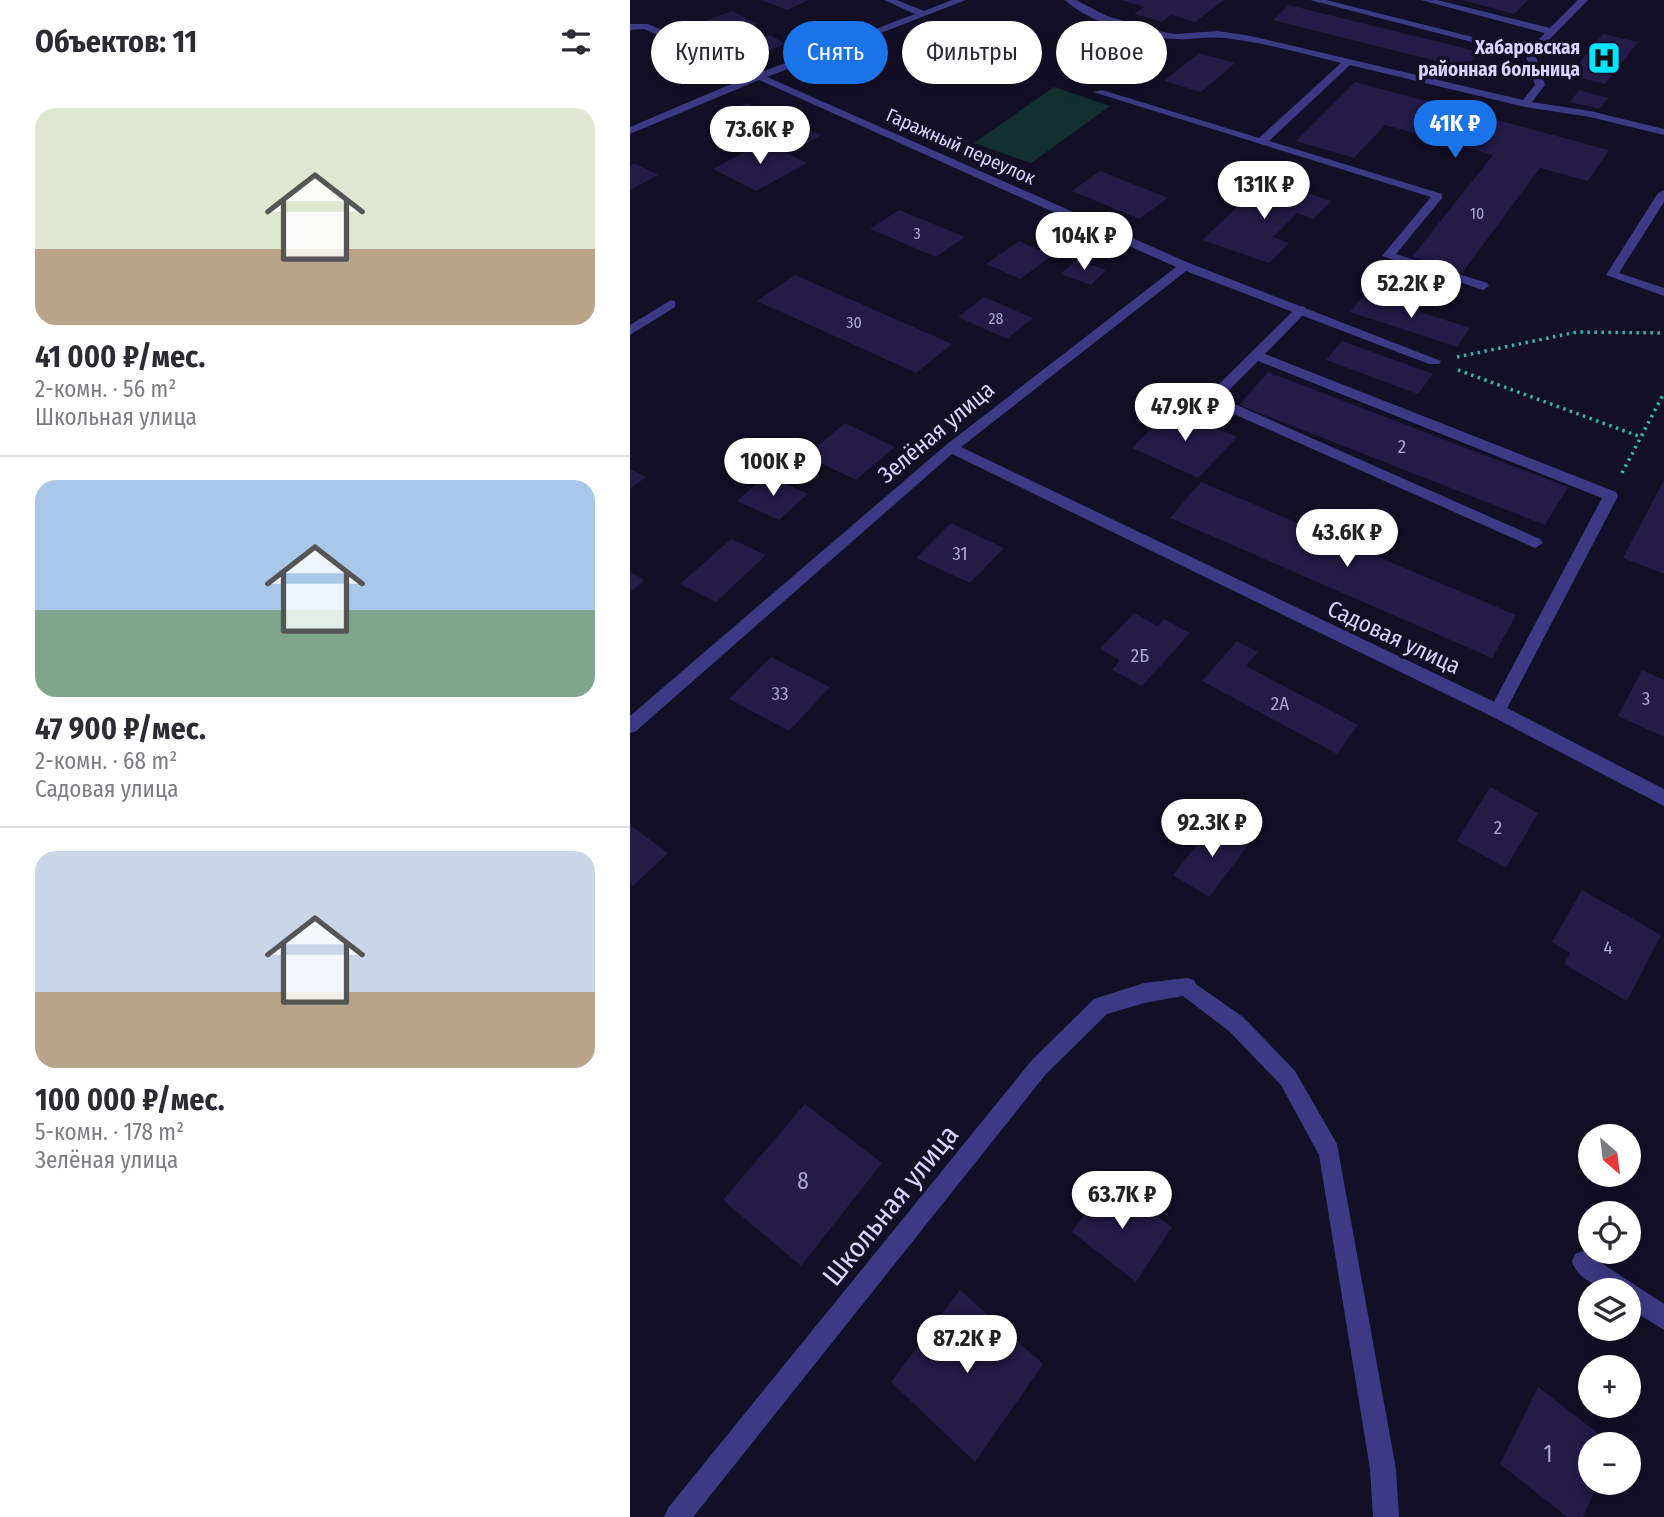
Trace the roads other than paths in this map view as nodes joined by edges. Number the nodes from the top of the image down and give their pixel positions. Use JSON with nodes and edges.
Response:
{"nodes":[{"id":1,"x":889,"y":0,"type":"edge"},
{"id":2,"x":961,"y":0,"type":"edge"},
{"id":3,"x":1070,"y":0,"type":"edge"},
{"id":4,"x":1315,"y":0,"type":"edge"},
{"id":5,"x":1426,"y":0,"type":"edge"},
{"id":6,"x":1583,"y":0,"type":"edge"},
{"id":7,"x":923,"y":14,"type":"junction"},
{"id":8,"x":630,"y":27,"type":"edge"},
{"id":9,"x":651,"y":29,"type":"edge"},
{"id":10,"x":1552,"y":32,"type":"junction"},
{"id":11,"x":1530,"y":54,"type":"junction"},
{"id":12,"x":1349,"y":62,"type":"junction"},
{"id":13,"x":769,"y":73,"type":"edge"},
{"id":14,"x":769,"y":80,"type":"edge"},
{"id":15,"x":741,"y":84,"type":"edge"},
{"id":16,"x":1098,"y":92,"type":"dead end"},
{"id":17,"x":1525,"y":104,"type":"junction"},
{"id":18,"x":630,"y":131,"type":"edge"},
{"id":19,"x":1664,"y":132,"type":"edge"},
{"id":20,"x":1261,"y":142,"type":"junction"},
{"id":21,"x":1664,"y":193,"type":"edge"},
{"id":22,"x":1185,"y":266,"type":"junction"},
{"id":23,"x":1483,"y":286,"type":"dead end"},
{"id":24,"x":1664,"y":292,"type":"edge"},
{"id":25,"x":671,"y":304,"type":"dead end"},
{"id":26,"x":1301,"y":310,"type":"junction"},
{"id":27,"x":630,"y":331,"type":"edge"},
{"id":28,"x":1256,"y":355,"type":"junction"},
{"id":29,"x":1434,"y":362,"type":"road end"},
{"id":30,"x":951,"y":448,"type":"junction"},
{"id":31,"x":1535,"y":543,"type":"dead end"},
{"id":32,"x":1497,"y":711,"type":"junction"},
{"id":33,"x":630,"y":726,"type":"edge"},
{"id":34,"x":1664,"y":798,"type":"edge"},
{"id":35,"x":1586,"y":1264,"type":"edge"},
{"id":36,"x":1606,"y":1278,"type":"edge"},
{"id":37,"x":1641,"y":1302,"type":"edge"},
{"id":38,"x":1664,"y":1318,"type":"edge"},
{"id":39,"x":677,"y":1517,"type":"edge"},
{"id":40,"x":1386,"y":1517,"type":"edge"}],
"edges":[{"from":1,"to":7,"type":"street"},
{"from":2,"to":7,"type":"street"},
{"from":3,"to":12,"type":"street"},
{"from":4,"to":11,"type":"street"},
{"from":5,"to":10,"type":"street"},
{"from":6,"to":10,"type":"street"},
{"from":7,"to":13,"type":"street"},
{"from":8,"to":9,"type":"street","name":"Гаражный переулок"},
{"from":10,"to":11,"type":"street"},
{"from":11,"to":17,"type":"street"},
{"from":12,"to":17,"type":"street"},
{"from":12,"to":20,"type":"street"},
{"from":14,"to":22,"type":"street","name":"Гаражный переулок"},
{"from":15,"to":18,"type":"street"},
{"from":16,"to":20,"type":"street"},
{"from":17,"to":19,"type":"street"},
{"from":20,"to":23,"type":"street"},
{"from":21,"to":24,"type":"street"},
{"from":22,"to":26,"type":"street","name":"Гаражный переулок"},
{"from":22,"to":30,"type":"street","name":"Зелёная улица"},
{"from":25,"to":27,"type":"street"},
{"from":26,"to":28,"type":"street"},
{"from":26,"to":29,"type":"street","name":"Гаражный переулок"},
{"from":28,"to":31,"type":"street"},
{"from":28,"to":32,"type":"street"},
{"from":30,"to":32,"type":"street","name":"Садовая улица"},
{"from":30,"to":33,"type":"street","name":"Зелёная улица"},
{"from":32,"to":34,"type":"street","name":"Садовая улица"},
{"from":35,"to":36,"type":"street"},
{"from":37,"to":38,"type":"street"},
{"from":39,"to":40,"type":"street","name":"Школьная улица"}]}
